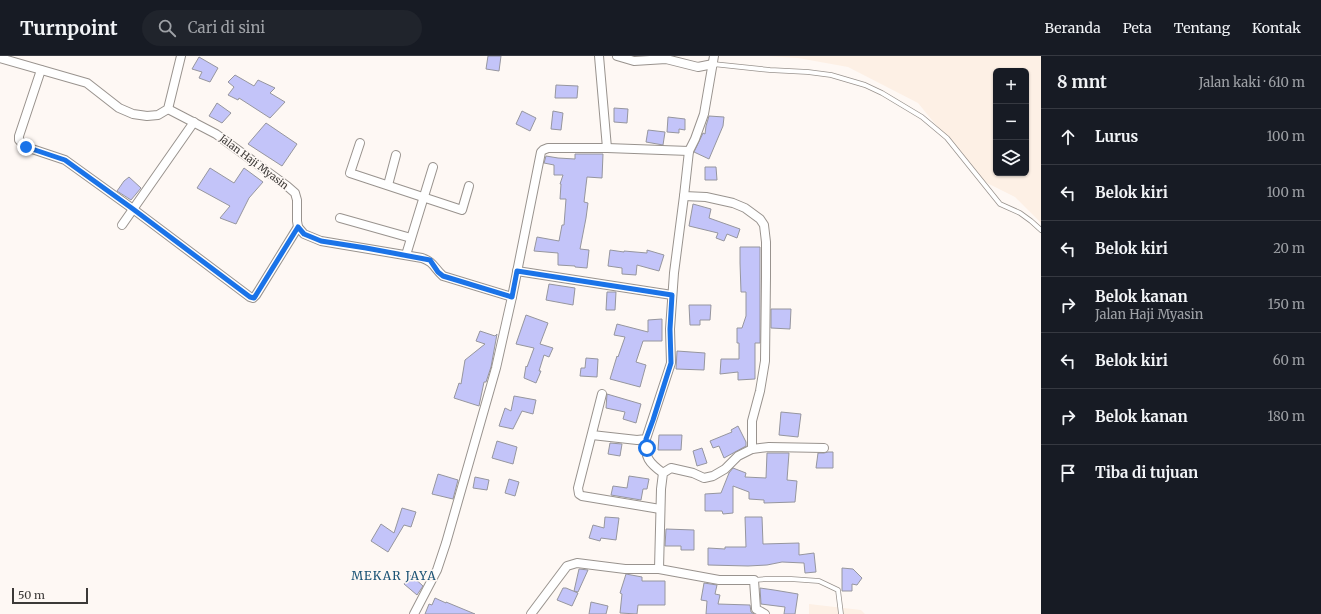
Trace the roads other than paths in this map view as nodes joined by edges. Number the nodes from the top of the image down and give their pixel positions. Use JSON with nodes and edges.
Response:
{"nodes":[{"id":1,"x":181,"y":56,"type":"edge"},
{"id":2,"x":599,"y":56,"type":"edge"},
{"id":3,"x":617,"y":56,"type":"edge"},
{"id":4,"x":0,"y":58,"type":"edge"},
{"id":5,"x":714,"y":60,"type":"edge"},
{"id":6,"x":41,"y":70,"type":"junction"},
{"id":7,"x":168,"y":109,"type":"junction"},
{"id":8,"x":194,"y":122,"type":"junction"},
{"id":9,"x":360,"y":143,"type":"dead end"},
{"id":10,"x":607,"y":148,"type":"junction"},
{"id":11,"x":689,"y":150,"type":"junction"},
{"id":12,"x":396,"y":156,"type":"dead end"},
{"id":13,"x":433,"y":167,"type":"dead end"},
{"id":14,"x":388,"y":185,"type":"junction"},
{"id":15,"x":469,"y":186,"type":"dead end"},
{"id":16,"x":684,"y":196,"type":"junction"},
{"id":17,"x":424,"y":197,"type":"junction"},
{"id":18,"x":133,"y":209,"type":"junction"},
{"id":19,"x":340,"y":218,"type":"dead end"},
{"id":20,"x":122,"y":225,"type":"dead end"},
{"id":21,"x":298,"y":227,"type":"junction"},
{"id":22,"x":1041,"y":230,"type":"edge"},
{"id":23,"x":412,"y":238,"type":"junction"},
{"id":24,"x":406,"y":255,"type":"junction"},
{"id":25,"x":517,"y":271,"type":"junction"},
{"id":26,"x":672,"y":295,"type":"junction"},
{"id":27,"x":512,"y":297,"type":"junction"},
{"id":28,"x":602,"y":394,"type":"dead end"},
{"id":29,"x":592,"y":435,"type":"junction"},
{"id":30,"x":646,"y":439,"type":"junction"},
{"id":31,"x":824,"y":448,"type":"dead end"},
{"id":32,"x":752,"y":449,"type":"junction"},
{"id":33,"x":663,"y":473,"type":"junction"},
{"id":34,"x":660,"y":509,"type":"junction"},
{"id":35,"x":659,"y":569,"type":"junction"},
{"id":36,"x":754,"y":580,"type":"junction"},
{"id":37,"x":414,"y":614,"type":"edge"},
{"id":38,"x":531,"y":614,"type":"edge"},
{"id":39,"x":766,"y":614,"type":"edge"},
{"id":40,"x":840,"y":614,"type":"edge"}],
"edges":[{"from":1,"to":7,"type":"street"},
{"from":2,"to":10,"type":"street"},
{"from":3,"to":5,"type":"street"},
{"from":4,"to":6,"type":"street"},
{"from":5,"to":11,"type":"street"},
{"from":5,"to":22,"type":"lane"},
{"from":6,"to":7,"type":"street"},
{"from":6,"to":18,"type":"street"},
{"from":7,"to":8,"type":"street","name":"Jalan Haji Myasin"},
{"from":8,"to":18,"type":"street"},
{"from":8,"to":21,"type":"street","name":"Jalan Haji Myasin"},
{"from":9,"to":14,"type":"street"},
{"from":10,"to":11,"type":"street"},
{"from":10,"to":25,"type":"street"},
{"from":11,"to":16,"type":"street"},
{"from":12,"to":14,"type":"street"},
{"from":13,"to":17,"type":"street"},
{"from":14,"to":17,"type":"street"},
{"from":15,"to":17,"type":"street"},
{"from":16,"to":26,"type":"street"},
{"from":16,"to":32,"type":"street"},
{"from":17,"to":23,"type":"street"},
{"from":18,"to":20,"type":"street"},
{"from":18,"to":21,"type":"street"},
{"from":19,"to":23,"type":"street"},
{"from":21,"to":24,"type":"street"},
{"from":23,"to":24,"type":"street"},
{"from":24,"to":27,"type":"street"},
{"from":25,"to":26,"type":"street"},
{"from":25,"to":27,"type":"street"},
{"from":26,"to":30,"type":"street"},
{"from":27,"to":37,"type":"street"},
{"from":28,"to":29,"type":"street"},
{"from":29,"to":30,"type":"street"},
{"from":29,"to":34,"type":"street"},
{"from":30,"to":33,"type":"street"},
{"from":31,"to":32,"type":"street"},
{"from":32,"to":33,"type":"street"},
{"from":33,"to":34,"type":"street"},
{"from":34,"to":35,"type":"street"},
{"from":35,"to":36,"type":"street"},
{"from":35,"to":38,"type":"street"},
{"from":36,"to":39,"type":"street"},
{"from":36,"to":40,"type":"lane"}]}
